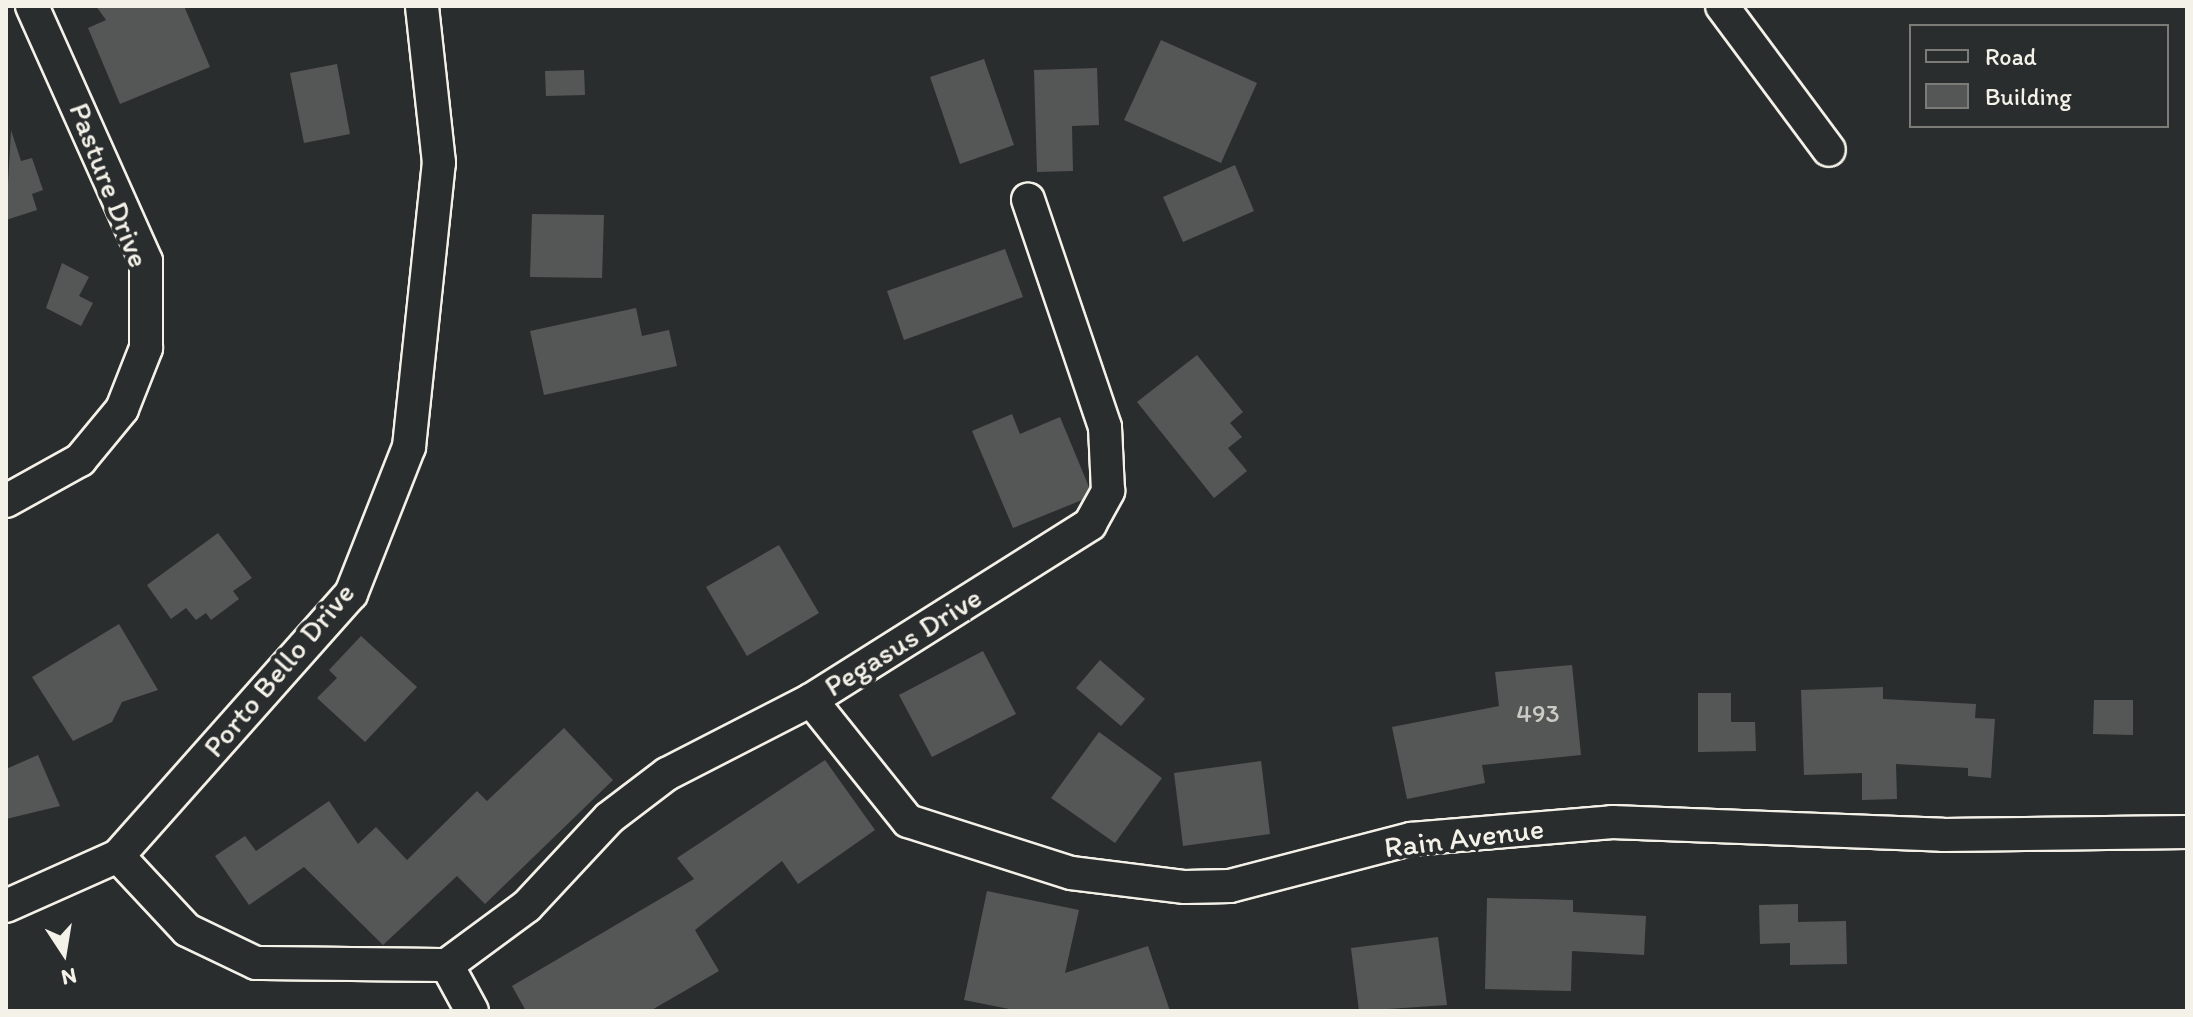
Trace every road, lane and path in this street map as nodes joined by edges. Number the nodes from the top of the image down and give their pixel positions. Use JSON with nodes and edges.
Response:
{"nodes":[{"id":1,"x":32,"y":6,"type":"edge"},
{"id":2,"x":422,"y":6,"type":"edge"},
{"id":3,"x":1722,"y":6,"type":"edge"},
{"id":4,"x":1829,"y":150,"type":"dead end"},
{"id":5,"x":1028,"y":200,"type":"dead end"},
{"id":6,"x":6,"y":501,"type":"edge"},
{"id":7,"x":811,"y":700,"type":"junction"},
{"id":8,"x":2187,"y":832,"type":"edge"},
{"id":9,"x":118,"y":856,"type":"junction"},
{"id":10,"x":6,"y":906,"type":"edge"},
{"id":11,"x":447,"y":965,"type":"junction"},
{"id":12,"x":472,"y":1011,"type":"edge"}],
"edges":[{"from":1,"to":6,"type":"street","name":"Pasture Drive"},
{"from":2,"to":9,"type":"street","name":"Porto Bello Drive"},
{"from":3,"to":4,"type":"street"},
{"from":5,"to":7,"type":"street","name":"Pegasus Drive"},
{"from":7,"to":8,"type":"street","name":"Rain Avenue"},
{"from":7,"to":11,"type":"street","name":"Pegasus Drive"},
{"from":9,"to":10,"type":"street","name":"Porto Bello Drive"},
{"from":9,"to":11,"type":"street"},
{"from":11,"to":12,"type":"street"}]}
